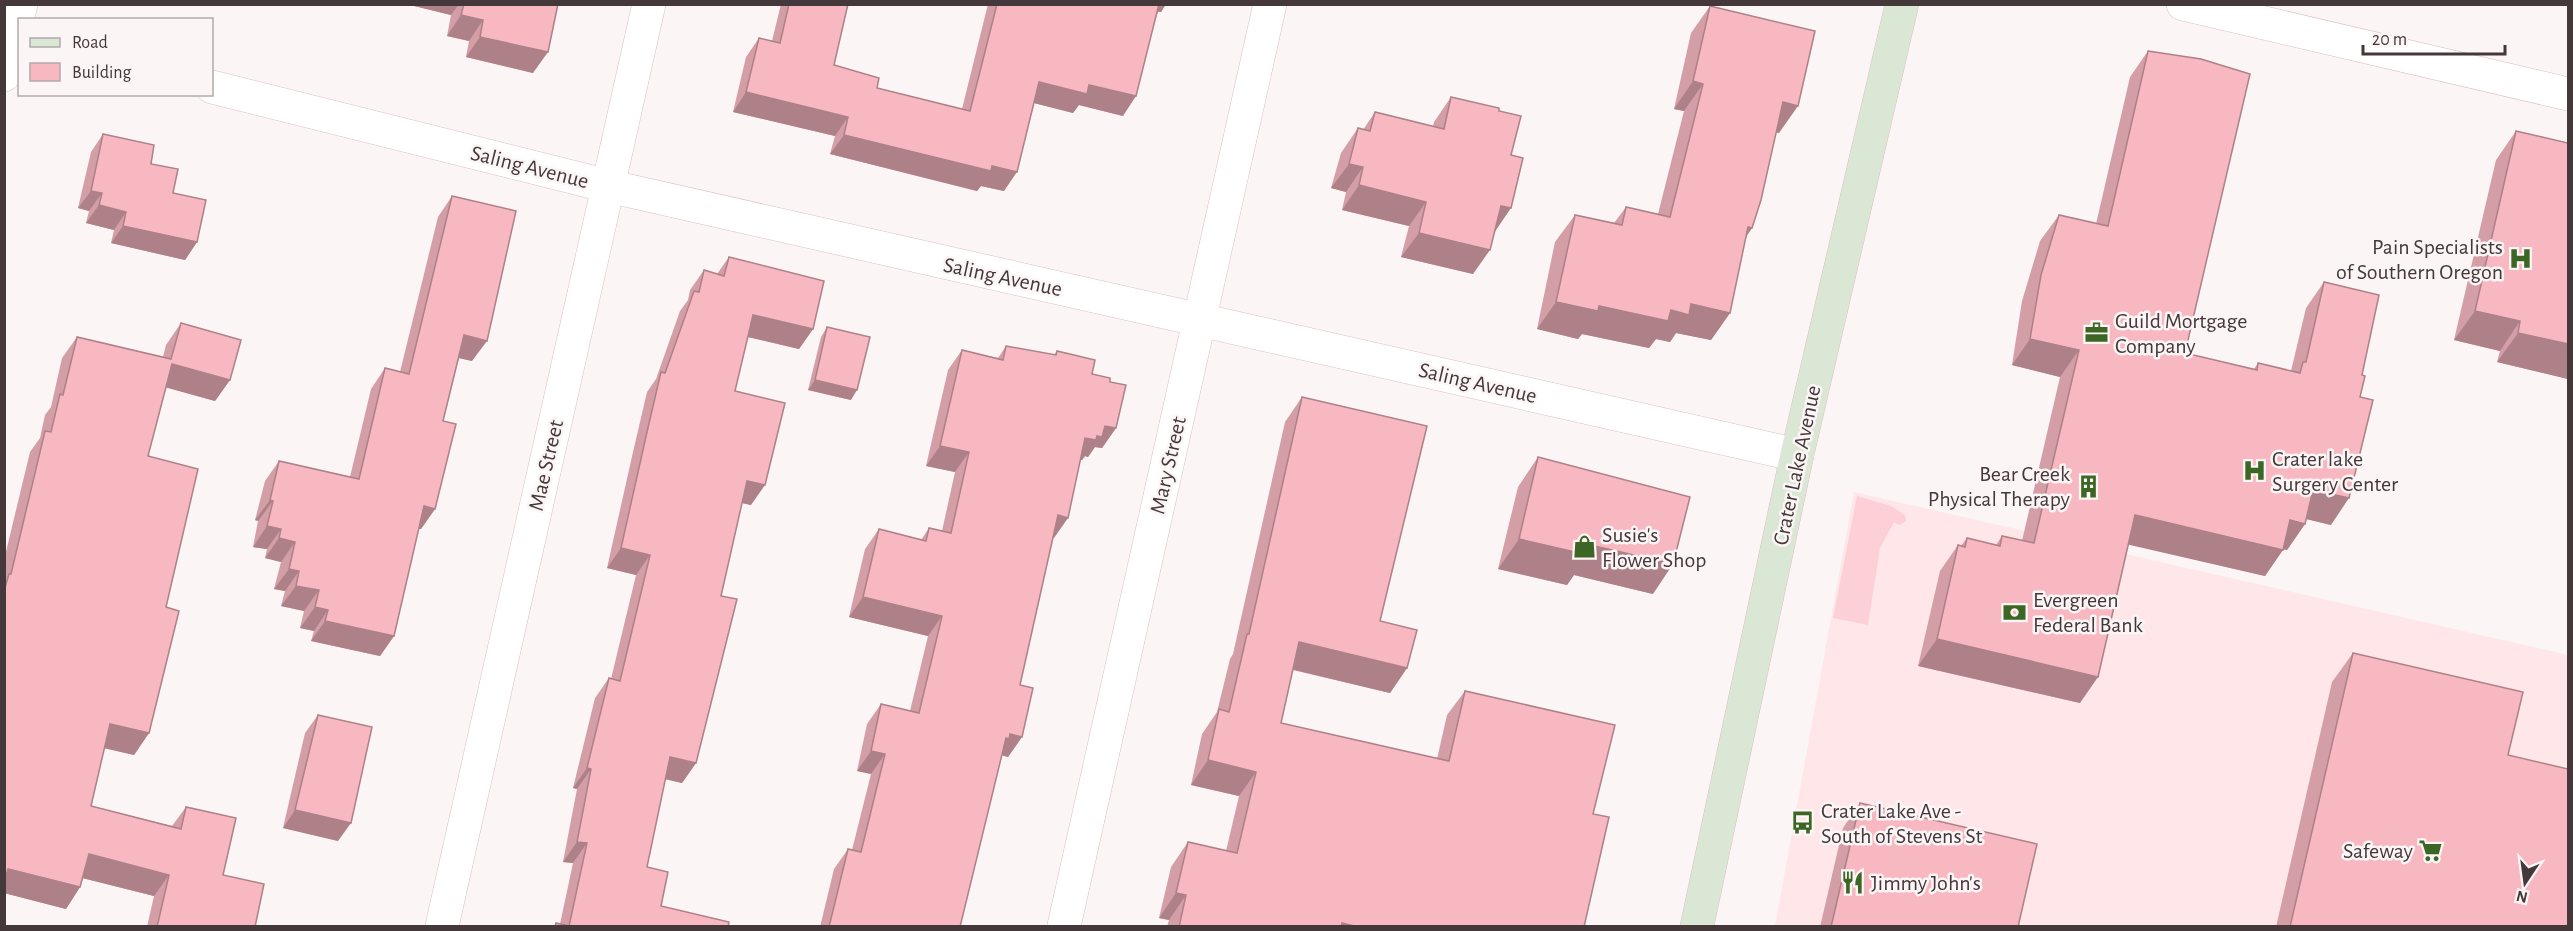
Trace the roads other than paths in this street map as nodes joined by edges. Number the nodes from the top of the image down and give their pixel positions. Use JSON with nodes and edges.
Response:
{"nodes":[{"id":1,"x":21,"y":4,"type":"edge"},
{"id":2,"x":649,"y":4,"type":"edge"},
{"id":3,"x":1270,"y":4,"type":"edge"},
{"id":4,"x":1902,"y":4,"type":"edge"},
{"id":5,"x":2182,"y":4,"type":"edge"},
{"id":6,"x":12,"y":37,"type":"edge"},
{"id":7,"x":4,"y":75,"type":"edge"},
{"id":8,"x":213,"y":87,"type":"edge"},
{"id":9,"x":2568,"y":94,"type":"edge"},
{"id":10,"x":608,"y":186,"type":"junction"},
{"id":11,"x":1199,"y":319,"type":"junction"},
{"id":12,"x":1797,"y":455,"type":"junction"},
{"id":13,"x":442,"y":927,"type":"edge"},
{"id":14,"x":1064,"y":927,"type":"edge"},
{"id":15,"x":1697,"y":927,"type":"edge"}],
"edges":[{"from":1,"to":6,"type":"street"},
{"from":2,"to":10,"type":"street","name":"Mae Street"},
{"from":3,"to":11,"type":"street","name":"Mary Street"},
{"from":4,"to":12,"type":"main road","name":"Crater Lake Avenue"},
{"from":5,"to":9,"type":"street"},
{"from":6,"to":7,"type":"street"},
{"from":8,"to":10,"type":"street","name":"Saling Avenue"},
{"from":10,"to":11,"type":"street","name":"Saling Avenue"},
{"from":10,"to":13,"type":"street","name":"Mae Street"},
{"from":11,"to":12,"type":"street","name":"Saling Avenue"},
{"from":11,"to":14,"type":"street","name":"Mary Street"},
{"from":12,"to":15,"type":"main road","name":"Crater Lake Avenue"}]}
